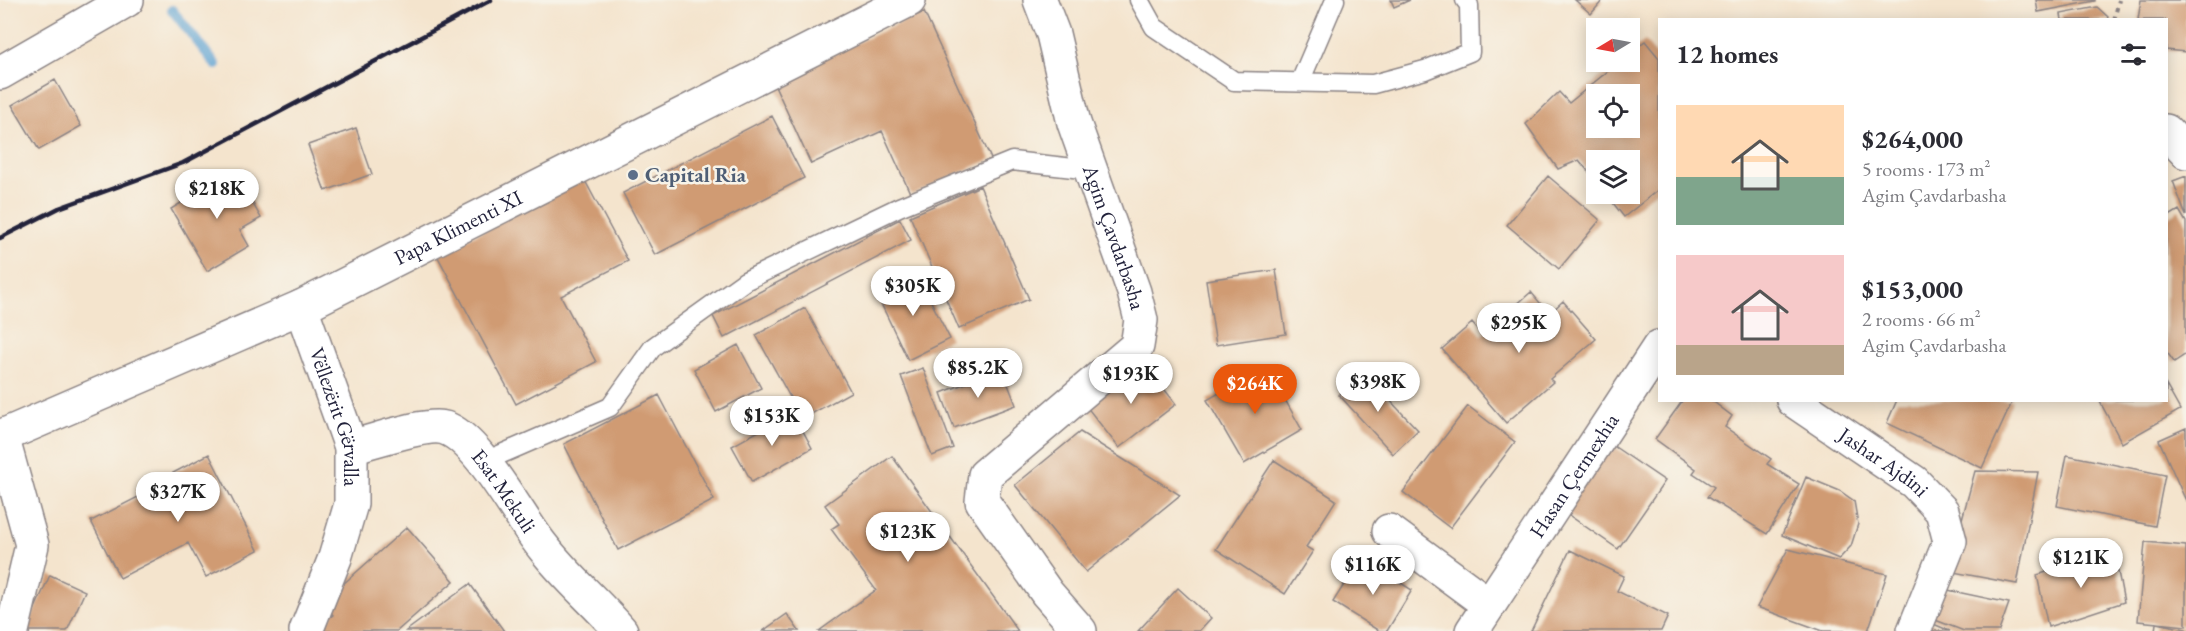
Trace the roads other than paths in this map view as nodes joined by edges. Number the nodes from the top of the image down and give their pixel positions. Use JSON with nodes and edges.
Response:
{"nodes":[{"id":1,"x":126,"y":0,"type":"edge"},
{"id":2,"x":909,"y":0,"type":"edge"},
{"id":3,"x":1040,"y":0,"type":"edge"},
{"id":4,"x":1139,"y":0,"type":"edge"},
{"id":5,"x":1335,"y":0,"type":"edge"},
{"id":6,"x":1465,"y":0,"type":"edge"},
{"id":7,"x":866,"y":9,"type":"edge"},
{"id":8,"x":0,"y":73,"type":"edge"},
{"id":9,"x":1300,"y":82,"type":"junction"},
{"id":10,"x":2168,"y":133,"type":"edge"},
{"id":11,"x":2186,"y":152,"type":"edge"},
{"id":12,"x":1091,"y":170,"type":"junction"},
{"id":13,"x":301,"y":307,"type":"junction"},
{"id":14,"x":1658,"y":348,"type":"edge"},
{"id":15,"x":1796,"y":402,"type":"edge"},
{"id":16,"x":1,"y":437,"type":"edge"},
{"id":17,"x":351,"y":447,"type":"junction"},
{"id":18,"x":483,"y":462,"type":"junction"},
{"id":19,"x":1389,"y":531,"type":"dead end"},
{"id":20,"x":1480,"y":618,"type":"edge"},
{"id":21,"x":12,"y":631,"type":"edge"},
{"id":22,"x":306,"y":631,"type":"edge"},
{"id":23,"x":621,"y":631,"type":"edge"},
{"id":24,"x":1080,"y":631,"type":"edge"},
{"id":25,"x":1914,"y":631,"type":"edge"}],
"edges":[{"from":1,"to":8,"type":"street"},
{"from":2,"to":7,"type":"street","name":"Papa Klimenti XI"},
{"from":3,"to":12,"type":"street","name":"Agim Çavdarbasha"},
{"from":4,"to":9,"type":"lane"},
{"from":5,"to":9,"type":"lane"},
{"from":6,"to":9,"type":"lane"},
{"from":7,"to":13,"type":"street","name":"Papa Klimenti XI"},
{"from":10,"to":11,"type":"street"},
{"from":12,"to":18,"type":"lane"},
{"from":12,"to":24,"type":"street","name":"Agim Çavdarbasha"},
{"from":13,"to":16,"type":"street","name":"Papa Klimenti XI"},
{"from":13,"to":17,"type":"street","name":"Vëllezërit Gërvalla"},
{"from":14,"to":20,"type":"street","name":"Hasan Çermexhia"},
{"from":15,"to":25,"type":"street","name":"Jashar Ajdini"},
{"from":16,"to":21,"type":"street"},
{"from":17,"to":18,"type":"street","name":"Esat Mekuli"},
{"from":17,"to":22,"type":"street","name":"Vëllezërit Gërvalla"},
{"from":18,"to":23,"type":"street","name":"Esat Mekuli"},
{"from":19,"to":20,"type":"street","name":"Hasan Çermexhia"}]}
